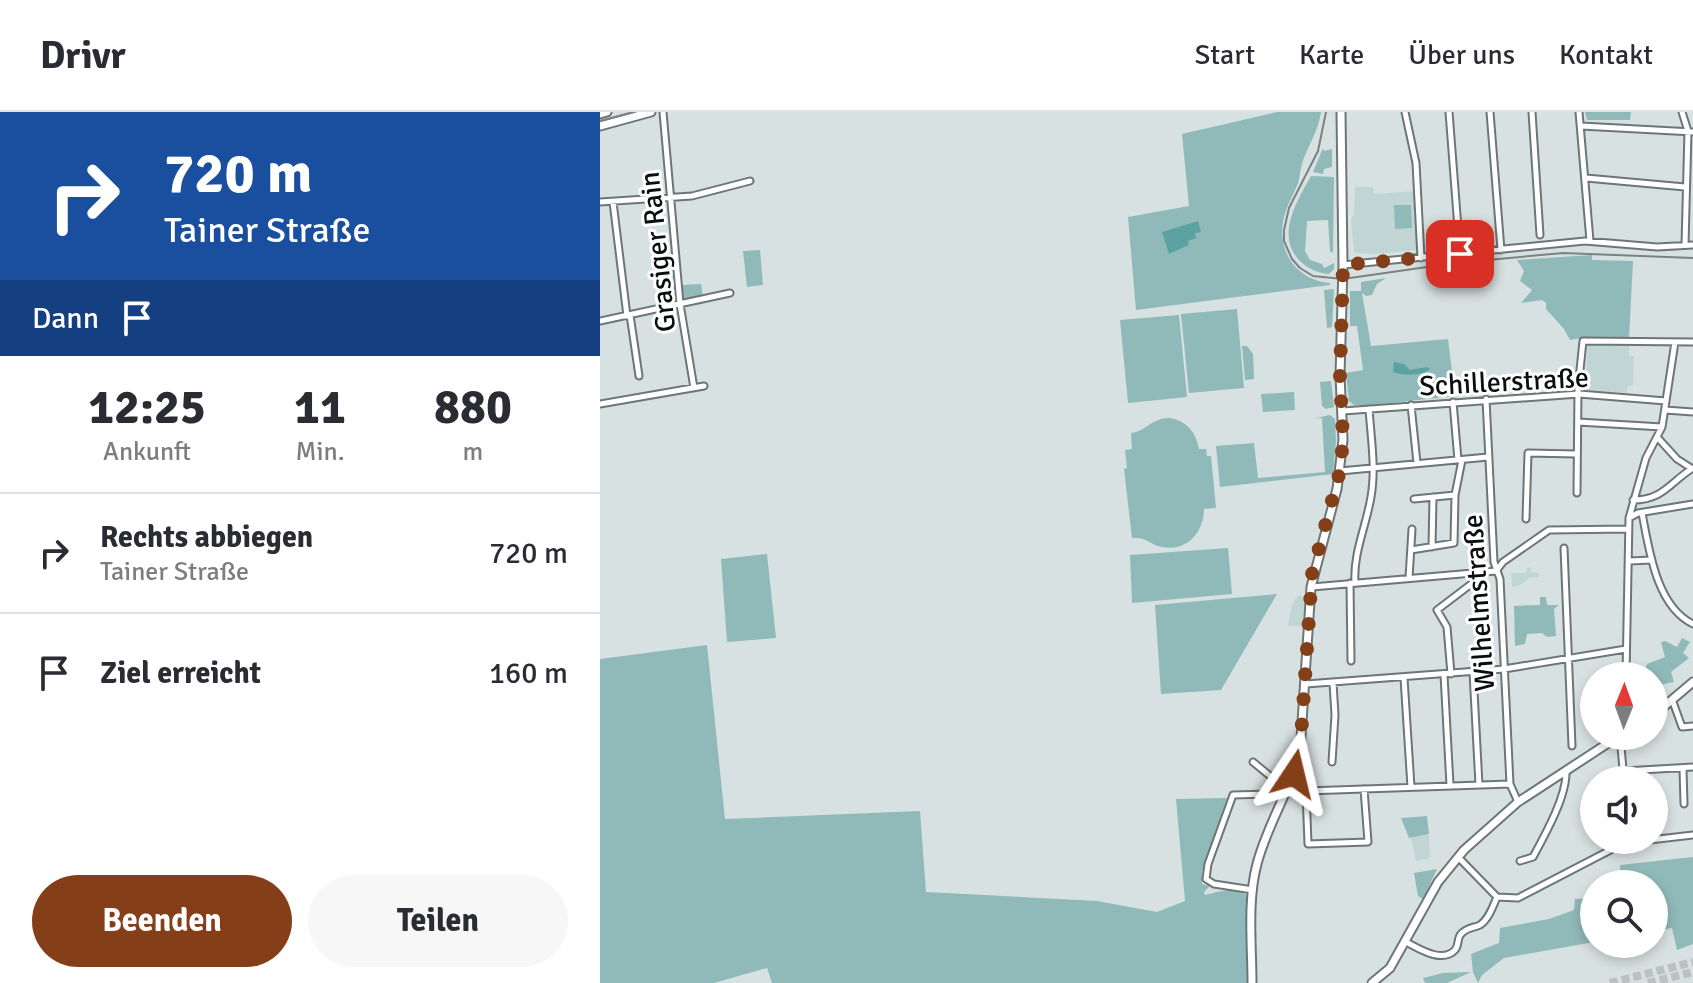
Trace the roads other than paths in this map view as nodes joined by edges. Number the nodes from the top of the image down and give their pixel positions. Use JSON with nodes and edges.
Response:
{"nodes":[{"id":1,"x":607,"y":112,"type":"edge"},
{"id":2,"x":651,"y":112,"type":"edge"},
{"id":3,"x":663,"y":112,"type":"edge"},
{"id":4,"x":1341,"y":112,"type":"edge"},
{"id":5,"x":1405,"y":112,"type":"edge"},
{"id":6,"x":1449,"y":112,"type":"edge"},
{"id":7,"x":1490,"y":112,"type":"edge"},
{"id":8,"x":1532,"y":112,"type":"edge"},
{"id":9,"x":1579,"y":112,"type":"edge"},
{"id":10,"x":1682,"y":112,"type":"edge"},
{"id":11,"x":600,"y":114,"type":"edge"},
{"id":12,"x":600,"y":126,"type":"edge"},
{"id":13,"x":1581,"y":126,"type":"junction"},
{"id":14,"x":1690,"y":132,"type":"edge"},
{"id":15,"x":1586,"y":178,"type":"junction"},
{"id":16,"x":750,"y":181,"type":"dead end"},
{"id":17,"x":1685,"y":187,"type":"junction"},
{"id":18,"x":671,"y":198,"type":"junction"},
{"id":19,"x":600,"y":202,"type":"edge"},
{"id":20,"x":613,"y":202,"type":"junction"},
{"id":21,"x":1684,"y":229,"type":"junction"},
{"id":22,"x":1540,"y":235,"type":"dead end"},
{"id":23,"x":1590,"y":241,"type":"junction"},
{"id":24,"x":1685,"y":245,"type":"junction"},
{"id":25,"x":1693,"y":245,"type":"edge"},
{"id":26,"x":1664,"y":247,"type":"junction"},
{"id":27,"x":1501,"y":250,"type":"junction"},
{"id":28,"x":1460,"y":254,"type":"junction"},
{"id":29,"x":1421,"y":258,"type":"junction"},
{"id":30,"x":1343,"y":265,"type":"junction"},
{"id":31,"x":730,"y":293,"type":"dead end"},
{"id":32,"x":680,"y":304,"type":"junction"},
{"id":33,"x":628,"y":315,"type":"junction"},
{"id":34,"x":600,"y":321,"type":"edge"},
{"id":35,"x":1675,"y":342,"type":"junction"},
{"id":36,"x":1693,"y":342,"type":"edge"},
{"id":37,"x":639,"y":376,"type":"dead end"},
{"id":38,"x":704,"y":386,"type":"dead end"},
{"id":39,"x":694,"y":388,"type":"junction"},
{"id":40,"x":1579,"y":394,"type":"junction"},
{"id":41,"x":1486,"y":399,"type":"junction"},
{"id":42,"x":1666,"y":401,"type":"junction"},
{"id":43,"x":1453,"y":402,"type":"junction"},
{"id":44,"x":600,"y":404,"type":"edge"},
{"id":45,"x":1411,"y":405,"type":"junction"},
{"id":46,"x":1369,"y":409,"type":"junction"},
{"id":47,"x":1665,"y":410,"type":"junction"},
{"id":48,"x":1343,"y":411,"type":"junction"},
{"id":49,"x":1693,"y":412,"type":"edge"},
{"id":50,"x":1578,"y":422,"type":"junction"},
{"id":51,"x":1662,"y":427,"type":"junction"},
{"id":52,"x":1657,"y":437,"type":"junction"},
{"id":53,"x":1577,"y":454,"type":"junction"},
{"id":54,"x":1488,"y":457,"type":"junction"},
{"id":55,"x":1460,"y":460,"type":"junction"},
{"id":56,"x":1417,"y":463,"type":"junction"},
{"id":57,"x":1373,"y":468,"type":"junction"},
{"id":58,"x":1692,"y":468,"type":"edge"},
{"id":59,"x":1340,"y":471,"type":"junction"},
{"id":60,"x":1577,"y":493,"type":"dead end"},
{"id":61,"x":1455,"y":495,"type":"junction"},
{"id":62,"x":1433,"y":497,"type":"junction"},
{"id":63,"x":1414,"y":499,"type":"dead end"},
{"id":64,"x":1633,"y":500,"type":"junction"},
{"id":65,"x":1641,"y":500,"type":"junction"},
{"id":66,"x":1693,"y":504,"type":"edge"},
{"id":67,"x":1640,"y":513,"type":"junction"},
{"id":68,"x":1629,"y":518,"type":"junction"},
{"id":69,"x":1526,"y":519,"type":"dead end"},
{"id":70,"x":1412,"y":529,"type":"dead end"},
{"id":71,"x":1627,"y":529,"type":"junction"},
{"id":72,"x":1432,"y":547,"type":"junction"},
{"id":73,"x":1564,"y":548,"type":"dead end"},
{"id":74,"x":1411,"y":550,"type":"junction"},
{"id":75,"x":1651,"y":560,"type":"junction"},
{"id":76,"x":1630,"y":561,"type":"junction"},
{"id":77,"x":1488,"y":571,"type":"junction"},
{"id":78,"x":1496,"y":571,"type":"junction"},
{"id":79,"x":1409,"y":578,"type":"junction"},
{"id":80,"x":1352,"y":583,"type":"junction"},
{"id":81,"x":1311,"y":587,"type":"junction"},
{"id":82,"x":1693,"y":624,"type":"edge"},
{"id":83,"x":1627,"y":649,"type":"junction"},
{"id":84,"x":1568,"y":658,"type":"junction"},
{"id":85,"x":1351,"y":661,"type":"dead end"},
{"id":86,"x":1627,"y":662,"type":"edge"},
{"id":87,"x":1504,"y":669,"type":"junction"},
{"id":88,"x":1473,"y":672,"type":"junction"},
{"id":89,"x":1448,"y":674,"type":"junction"},
{"id":90,"x":1404,"y":678,"type":"junction"},
{"id":91,"x":1693,"y":682,"type":"edge"},
{"id":92,"x":1333,"y":683,"type":"junction"},
{"id":93,"x":1306,"y":684,"type":"junction"},
{"id":94,"x":1673,"y":702,"type":"junction"},
{"id":95,"x":1668,"y":705,"type":"edge"},
{"id":96,"x":1693,"y":726,"type":"edge"},
{"id":97,"x":1572,"y":746,"type":"dead end"},
{"id":98,"x":1598,"y":750,"type":"edge"},
{"id":99,"x":1253,"y":762,"type":"dead end"},
{"id":100,"x":1332,"y":762,"type":"dead end"},
{"id":101,"x":1693,"y":767,"type":"edge"},
{"id":102,"x":1683,"y":768,"type":"junction"},
{"id":103,"x":1668,"y":769,"type":"edge"},
{"id":104,"x":1566,"y":771,"type":"junction"},
{"id":105,"x":1510,"y":784,"type":"junction"},
{"id":106,"x":1450,"y":785,"type":"junction"},
{"id":107,"x":1479,"y":785,"type":"junction"},
{"id":108,"x":1285,"y":786,"type":"junction"},
{"id":109,"x":1411,"y":787,"type":"junction"},
{"id":110,"x":1364,"y":789,"type":"junction"},
{"id":111,"x":1306,"y":791,"type":"junction"},
{"id":112,"x":1518,"y":802,"type":"junction"},
{"id":113,"x":1684,"y":804,"type":"dead end"},
{"id":114,"x":1693,"y":835,"type":"edge"},
{"id":115,"x":1668,"y":837,"type":"edge"},
{"id":116,"x":1601,"y":854,"type":"edge"},
{"id":117,"x":1458,"y":856,"type":"junction"},
{"id":118,"x":1520,"y":861,"type":"dead end"},
{"id":119,"x":1253,"y":890,"type":"junction"},
{"id":120,"x":1497,"y":897,"type":"junction"},
{"id":121,"x":1406,"y":942,"type":"junction"},
{"id":122,"x":1252,"y":983,"type":"edge"},
{"id":123,"x":1372,"y":983,"type":"edge"}],
"edges":[{"from":1,"to":11,"type":"main road"},
{"from":2,"to":12,"type":"main road"},
{"from":3,"to":18,"type":"street","name":"Grasiger Rain"},
{"from":4,"to":30,"type":"main road"},
{"from":5,"to":29,"type":"street"},
{"from":6,"to":28,"type":"street"},
{"from":7,"to":27,"type":"street"},
{"from":8,"to":22,"type":"street"},
{"from":9,"to":13,"type":"street"},
{"from":10,"to":14,"type":"street"},
{"from":13,"to":14,"type":"street"},
{"from":13,"to":15,"type":"street"},
{"from":14,"to":17,"type":"street"},
{"from":15,"to":17,"type":"street"},
{"from":15,"to":23,"type":"street"},
{"from":16,"to":18,"type":"street"},
{"from":17,"to":21,"type":"street"},
{"from":18,"to":20,"type":"street"},
{"from":18,"to":32,"type":"street","name":"Grasiger Rain"},
{"from":19,"to":20,"type":"street"},
{"from":20,"to":33,"type":"street"},
{"from":21,"to":24,"type":"street"},
{"from":21,"to":26,"type":"street"},
{"from":23,"to":26,"type":"street"},
{"from":23,"to":27,"type":"street"},
{"from":24,"to":25,"type":"street"},
{"from":24,"to":26,"type":"street"},
{"from":27,"to":28,"type":"street"},
{"from":28,"to":29,"type":"street"},
{"from":29,"to":30,"type":"street"},
{"from":30,"to":48,"type":"main road"},
{"from":31,"to":32,"type":"street"},
{"from":32,"to":33,"type":"street"},
{"from":32,"to":39,"type":"street","name":"Grasiger Rain"},
{"from":33,"to":34,"type":"street"},
{"from":33,"to":37,"type":"street"},
{"from":35,"to":36,"type":"street"},
{"from":35,"to":40,"type":"street"},
{"from":35,"to":42,"type":"street"},
{"from":38,"to":39,"type":"street"},
{"from":39,"to":44,"type":"street"},
{"from":40,"to":41,"type":"street","name":"Schillerstraße"},
{"from":40,"to":42,"type":"street","name":"Schillerstraße"},
{"from":40,"to":50,"type":"street"},
{"from":41,"to":43,"type":"street","name":"Schillerstraße"},
{"from":41,"to":54,"type":"street","name":"Wilhelmstraße"},
{"from":42,"to":47,"type":"street"},
{"from":43,"to":45,"type":"street","name":"Schillerstraße"},
{"from":43,"to":55,"type":"street"},
{"from":45,"to":46,"type":"street","name":"Schillerstraße"},
{"from":45,"to":56,"type":"street"},
{"from":46,"to":48,"type":"street","name":"Schillerstraße"},
{"from":46,"to":57,"type":"street"},
{"from":47,"to":49,"type":"street"},
{"from":47,"to":51,"type":"street"},
{"from":48,"to":59,"type":"main road"},
{"from":50,"to":51,"type":"street"},
{"from":50,"to":53,"type":"street"},
{"from":51,"to":52,"type":"street"},
{"from":52,"to":58,"type":"street"},
{"from":52,"to":64,"type":"street"},
{"from":53,"to":60,"type":"street"},
{"from":53,"to":69,"type":"street"},
{"from":54,"to":55,"type":"street"},
{"from":54,"to":78,"type":"street","name":"Wilhelmstraße"},
{"from":55,"to":56,"type":"street"},
{"from":55,"to":61,"type":"street"},
{"from":56,"to":57,"type":"street"},
{"from":57,"to":59,"type":"street"},
{"from":57,"to":80,"type":"street"},
{"from":58,"to":65,"type":"street"},
{"from":59,"to":81,"type":"main road"},
{"from":61,"to":62,"type":"street"},
{"from":61,"to":72,"type":"street"},
{"from":62,"to":63,"type":"street"},
{"from":62,"to":72,"type":"street"},
{"from":64,"to":65,"type":"street"},
{"from":64,"to":68,"type":"street"},
{"from":65,"to":67,"type":"street"},
{"from":66,"to":67,"type":"street"},
{"from":67,"to":68,"type":"street"},
{"from":67,"to":75,"type":"street"},
{"from":68,"to":71,"type":"street"},
{"from":70,"to":74,"type":"street"},
{"from":71,"to":76,"type":"street"},
{"from":71,"to":78,"type":"street"},
{"from":72,"to":74,"type":"street"},
{"from":73,"to":84,"type":"street"},
{"from":74,"to":79,"type":"street"},
{"from":75,"to":76,"type":"street"},
{"from":75,"to":82,"type":"street"},
{"from":76,"to":83,"type":"street"},
{"from":77,"to":78,"type":"street"},
{"from":77,"to":79,"type":"street"},
{"from":77,"to":89,"type":"street"},
{"from":78,"to":87,"type":"street","name":"Wilhelmstraße"},
{"from":79,"to":80,"type":"street"},
{"from":80,"to":81,"type":"street"},
{"from":80,"to":85,"type":"street"},
{"from":81,"to":93,"type":"main road"},
{"from":83,"to":84,"type":"street"},
{"from":83,"to":86,"type":"street"},
{"from":84,"to":87,"type":"street"},
{"from":84,"to":97,"type":"street"},
{"from":87,"to":88,"type":"street"},
{"from":87,"to":105,"type":"street","name":"Wilhelmstraße"},
{"from":88,"to":89,"type":"street"},
{"from":88,"to":107,"type":"street"},
{"from":89,"to":90,"type":"street"},
{"from":89,"to":106,"type":"street"},
{"from":90,"to":92,"type":"street"},
{"from":90,"to":109,"type":"street"},
{"from":91,"to":94,"type":"main road"},
{"from":92,"to":93,"type":"street"},
{"from":92,"to":100,"type":"street"},
{"from":93,"to":108,"type":"main road"},
{"from":94,"to":95,"type":"main road"},
{"from":94,"to":96,"type":"street"},
{"from":98,"to":104,"type":"main road"},
{"from":99,"to":108,"type":"street"},
{"from":101,"to":102,"type":"street"},
{"from":102,"to":103,"type":"street"},
{"from":102,"to":113,"type":"street"},
{"from":104,"to":112,"type":"main road"},
{"from":104,"to":118,"type":"street"},
{"from":105,"to":107,"type":"street"},
{"from":105,"to":112,"type":"street","name":"Wilhelmstraße"},
{"from":106,"to":107,"type":"street"},
{"from":106,"to":109,"type":"street"},
{"from":108,"to":111,"type":"street"},
{"from":108,"to":119,"type":"main road"},
{"from":108,"to":119,"type":"street"},
{"from":109,"to":110,"type":"street"},
{"from":110,"to":111,"type":"street"},
{"from":110,"to":111,"type":"street"},
{"from":112,"to":117,"type":"main road"},
{"from":114,"to":115,"type":"street"},
{"from":116,"to":120,"type":"street"},
{"from":117,"to":120,"type":"street"},
{"from":117,"to":121,"type":"main road"},
{"from":119,"to":122,"type":"main road"},
{"from":120,"to":121,"type":"street"},
{"from":121,"to":123,"type":"main road"}]}
